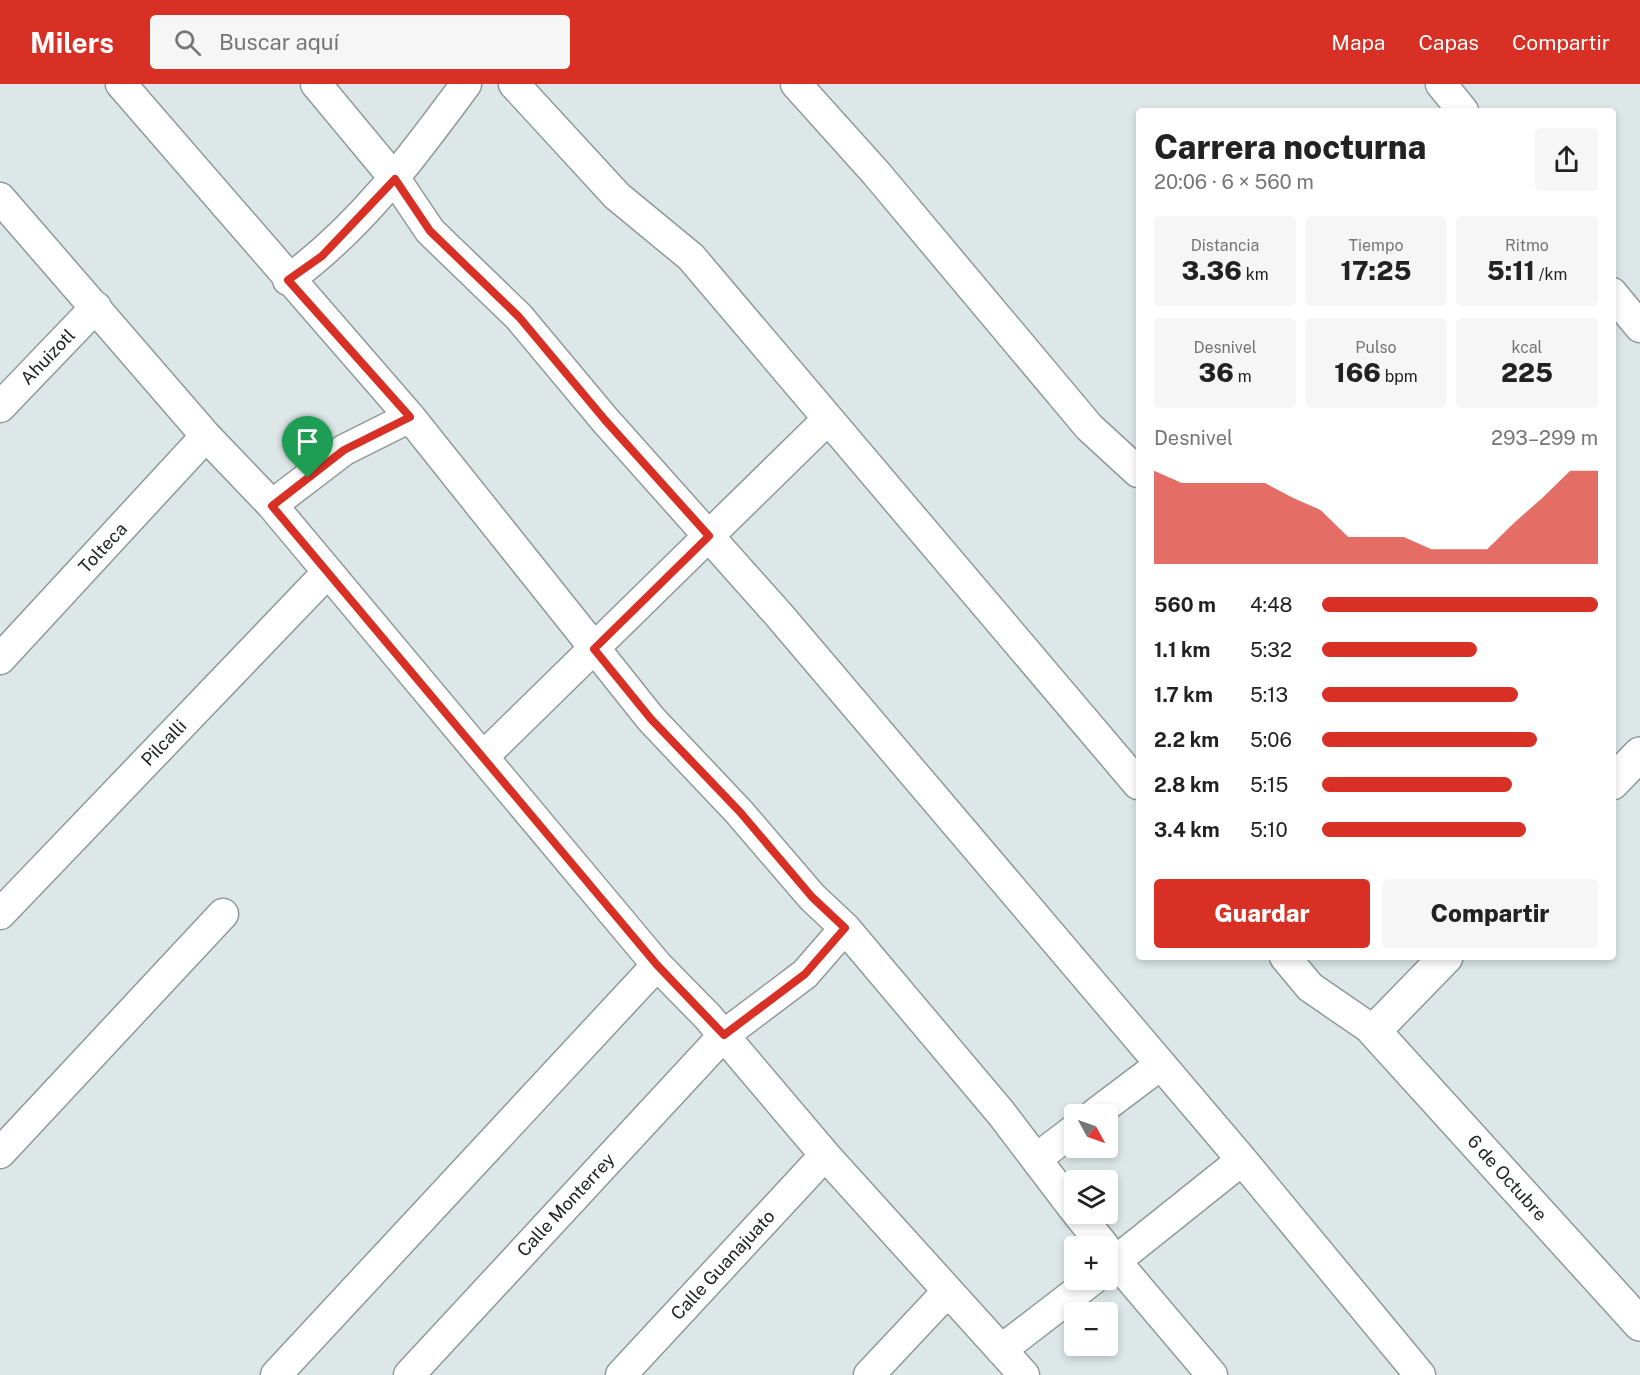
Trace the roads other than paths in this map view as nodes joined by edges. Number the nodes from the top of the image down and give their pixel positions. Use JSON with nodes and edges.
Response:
{"nodes":[{"id":1,"x":121,"y":84,"type":"edge"},
{"id":2,"x":316,"y":84,"type":"edge"},
{"id":3,"x":466,"y":84,"type":"edge"},
{"id":4,"x":514,"y":84,"type":"edge"},
{"id":5,"x":796,"y":84,"type":"edge"},
{"id":6,"x":1441,"y":84,"type":"edge"},
{"id":7,"x":1461,"y":108,"type":"edge"},
{"id":8,"x":395,"y":179,"type":"junction"},
{"id":9,"x":0,"y":198,"type":"edge"},
{"id":10,"x":288,"y":280,"type":"junction"},
{"id":11,"x":1616,"y":299,"type":"edge"},
{"id":12,"x":96,"y":307,"type":"junction"},
{"id":13,"x":1640,"y":327,"type":"edge"},
{"id":14,"x":0,"y":407,"type":"edge"},
{"id":15,"x":410,"y":417,"type":"junction"},
{"id":16,"x":828,"y":419,"type":"junction"},
{"id":17,"x":206,"y":436,"type":"junction"},
{"id":18,"x":1136,"y":470,"type":"edge"},
{"id":19,"x":272,"y":506,"type":"junction"},
{"id":20,"x":709,"y":536,"type":"junction"},
{"id":21,"x":328,"y":572,"type":"junction"},
{"id":22,"x":594,"y":649,"type":"junction"},
{"id":23,"x":0,"y":659,"type":"edge"},
{"id":24,"x":1640,"y":754,"type":"edge"},
{"id":25,"x":484,"y":756,"type":"junction"},
{"id":26,"x":1616,"y":779,"type":"edge"},
{"id":27,"x":1136,"y":782,"type":"edge"},
{"id":28,"x":0,"y":914,"type":"edge"},
{"id":29,"x":223,"y":914,"type":"dead end"},
{"id":30,"x":845,"y":928,"type":"junction"},
{"id":31,"x":1288,"y":960,"type":"edge"},
{"id":32,"x":1443,"y":960,"type":"edge"},
{"id":33,"x":657,"y":965,"type":"junction"},
{"id":34,"x":1374,"y":1031,"type":"junction"},
{"id":35,"x":724,"y":1035,"type":"junction"},
{"id":36,"x":1160,"y":1065,"type":"junction"},
{"id":37,"x":1108,"y":1104,"type":"edge"},
{"id":38,"x":1064,"y":1138,"type":"edge"},
{"id":39,"x":0,"y":1152,"type":"edge"},
{"id":40,"x":825,"y":1155,"type":"junction"},
{"id":41,"x":1036,"y":1159,"type":"junction"},
{"id":42,"x":1242,"y":1160,"type":"junction"},
{"id":43,"x":1064,"y":1196,"type":"edge"},
{"id":44,"x":1118,"y":1250,"type":"edge"},
{"id":45,"x":1118,"y":1268,"type":"edge"},
{"id":46,"x":1079,"y":1290,"type":"edge"},
{"id":47,"x":948,"y":1291,"type":"junction"},
{"id":48,"x":1640,"y":1324,"type":"edge"},
{"id":49,"x":1001,"y":1350,"type":"junction"},
{"id":50,"x":276,"y":1375,"type":"edge"},
{"id":51,"x":409,"y":1375,"type":"edge"},
{"id":52,"x":621,"y":1375,"type":"edge"},
{"id":53,"x":869,"y":1375,"type":"edge"},
{"id":54,"x":1024,"y":1375,"type":"edge"},
{"id":55,"x":1212,"y":1375,"type":"edge"},
{"id":56,"x":1420,"y":1375,"type":"edge"}],
"edges":[{"from":1,"to":10,"type":"street"},
{"from":2,"to":8,"type":"street"},
{"from":3,"to":8,"type":"street"},
{"from":4,"to":16,"type":"street"},
{"from":5,"to":18,"type":"street"},
{"from":6,"to":7,"type":"street"},
{"from":8,"to":10,"type":"street"},
{"from":8,"to":20,"type":"street"},
{"from":9,"to":12,"type":"street"},
{"from":10,"to":15,"type":"street"},
{"from":11,"to":13,"type":"street"},
{"from":12,"to":14,"type":"street","name":"Ahuizotl"},
{"from":12,"to":17,"type":"street"},
{"from":15,"to":19,"type":"street"},
{"from":15,"to":22,"type":"street"},
{"from":16,"to":20,"type":"street"},
{"from":16,"to":27,"type":"street"},
{"from":17,"to":19,"type":"street"},
{"from":17,"to":23,"type":"street","name":"Tolteca"},
{"from":19,"to":21,"type":"street"},
{"from":20,"to":22,"type":"street"},
{"from":20,"to":36,"type":"street"},
{"from":21,"to":25,"type":"street"},
{"from":21,"to":28,"type":"street","name":"Pilcalli"},
{"from":22,"to":25,"type":"street"},
{"from":22,"to":30,"type":"street"},
{"from":24,"to":26,"type":"street"},
{"from":25,"to":33,"type":"street"},
{"from":29,"to":39,"type":"street"},
{"from":30,"to":35,"type":"street","name":"Calle Monterrey"},
{"from":30,"to":41,"type":"street"},
{"from":31,"to":34,"type":"street"},
{"from":32,"to":34,"type":"street"},
{"from":33,"to":35,"type":"street"},
{"from":33,"to":50,"type":"street"},
{"from":34,"to":48,"type":"street","name":"6 de Octubre"},
{"from":35,"to":40,"type":"street"},
{"from":35,"to":51,"type":"street","name":"Calle Monterrey"},
{"from":36,"to":37,"type":"street"},
{"from":36,"to":42,"type":"street"},
{"from":38,"to":41,"type":"street"},
{"from":40,"to":47,"type":"street"},
{"from":40,"to":52,"type":"street","name":"Calle Guanajuato"},
{"from":41,"to":43,"type":"street"},
{"from":42,"to":44,"type":"street"},
{"from":42,"to":56,"type":"street"},
{"from":45,"to":55,"type":"street"},
{"from":46,"to":49,"type":"street"},
{"from":47,"to":49,"type":"street"},
{"from":47,"to":53,"type":"street"},
{"from":49,"to":54,"type":"street"}]}
